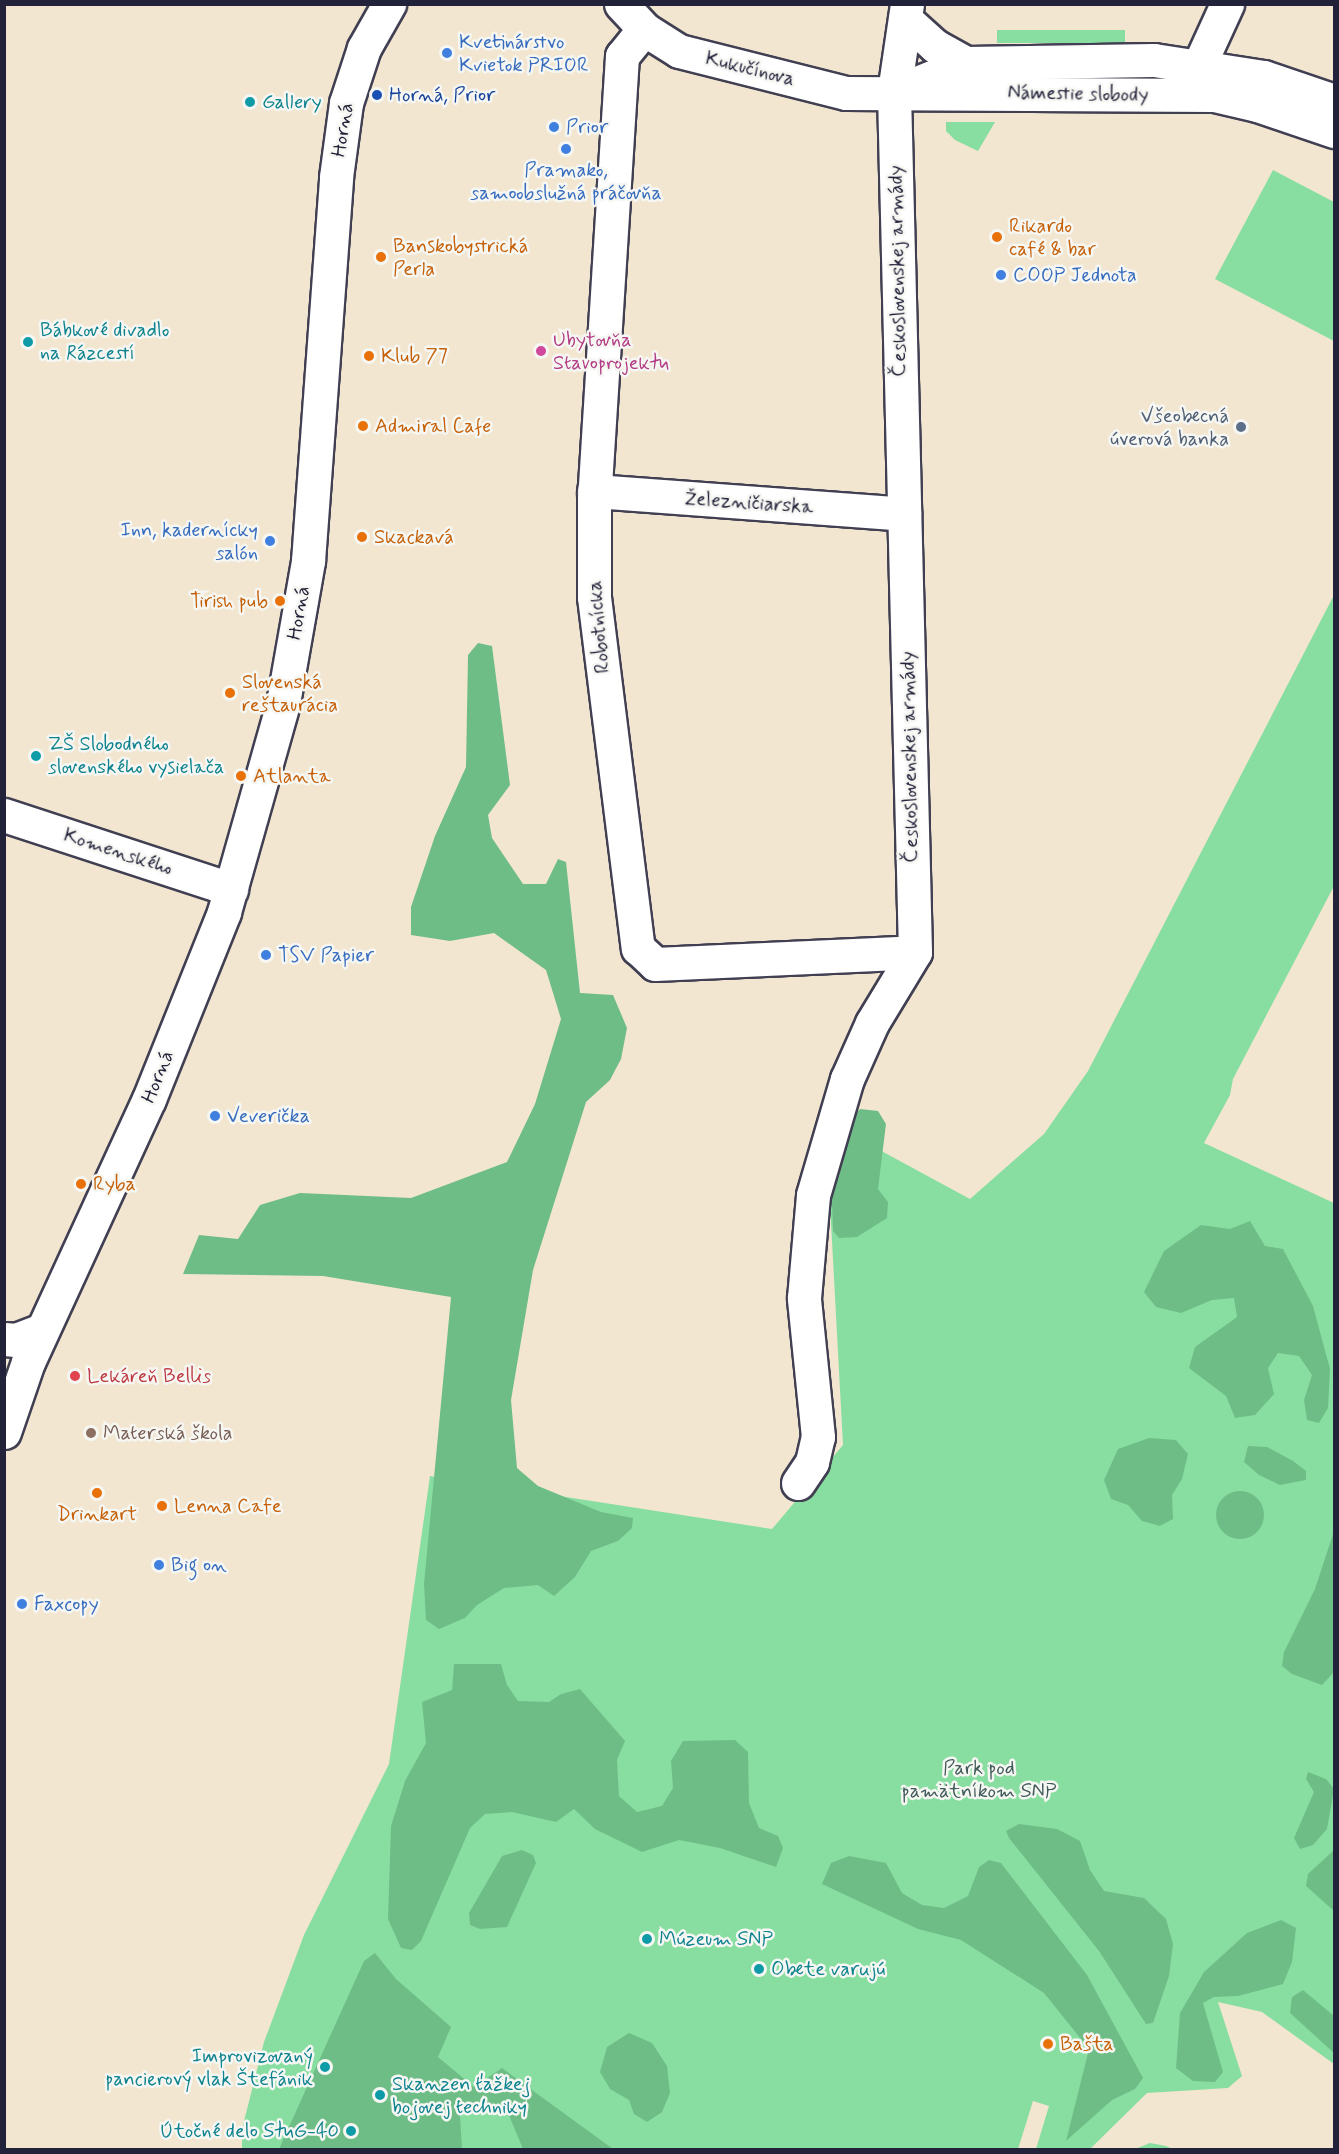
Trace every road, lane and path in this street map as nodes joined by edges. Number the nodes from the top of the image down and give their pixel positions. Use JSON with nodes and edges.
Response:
{"nodes":[{"id":1,"x":389,"y":4,"type":"edge"},
{"id":2,"x":621,"y":4,"type":"edge"},
{"id":3,"x":1227,"y":4,"type":"edge"},
{"id":4,"x":906,"y":12,"type":"edge"},
{"id":5,"x":644,"y":29,"type":"junction"},
{"id":6,"x":966,"y":63,"type":"junction"},
{"id":7,"x":1193,"y":80,"type":"junction"},
{"id":8,"x":894,"y":92,"type":"junction"},
{"id":9,"x":1335,"y":101,"type":"edge"},
{"id":10,"x":1335,"y":131,"type":"edge"},
{"id":11,"x":594,"y":491,"type":"junction"},
{"id":12,"x":904,"y":514,"type":"junction"},
{"id":13,"x":4,"y":816,"type":"edge"},
{"id":14,"x":231,"y":889,"type":"junction"},
{"id":15,"x":915,"y":951,"type":"junction"},
{"id":16,"x":42,"y":1330,"type":"junction"},
{"id":17,"x":4,"y":1339,"type":"edge"},
{"id":18,"x":4,"y":1432,"type":"edge"},
{"id":19,"x":798,"y":1483,"type":"dead end"}],
"edges":[{"from":1,"to":14,"type":"street","name":"Horná"},
{"from":2,"to":5,"type":"street","name":"Kukučínova"},
{"from":3,"to":7,"type":"street"},
{"from":4,"to":6,"type":"street","name":"Námestie slobody"},
{"from":4,"to":8,"type":"street","name":"Československej armády"},
{"from":5,"to":8,"type":"street","name":"Kukučínova"},
{"from":5,"to":11,"type":"street","name":"Robotnícka"},
{"from":6,"to":7,"type":"street","name":"Námestie slobody"},
{"from":6,"to":8,"type":"street","name":"Námestie slobody"},
{"from":7,"to":8,"type":"street","name":"Námestie slobody"},
{"from":7,"to":9,"type":"street","name":"Námestie slobody"},
{"from":7,"to":10,"type":"street","name":"Námestie slobody"},
{"from":8,"to":12,"type":"street","name":"Československej armády"},
{"from":11,"to":12,"type":"street","name":"Železničiarska"},
{"from":11,"to":15,"type":"street","name":"Robotnícka"},
{"from":12,"to":15,"type":"street","name":"Československej armády"},
{"from":13,"to":14,"type":"street","name":"Komenského"},
{"from":14,"to":16,"type":"street","name":"Horná"},
{"from":15,"to":19,"type":"street"},
{"from":16,"to":17,"type":"street"},
{"from":16,"to":18,"type":"street","name":"Horná"}]}
